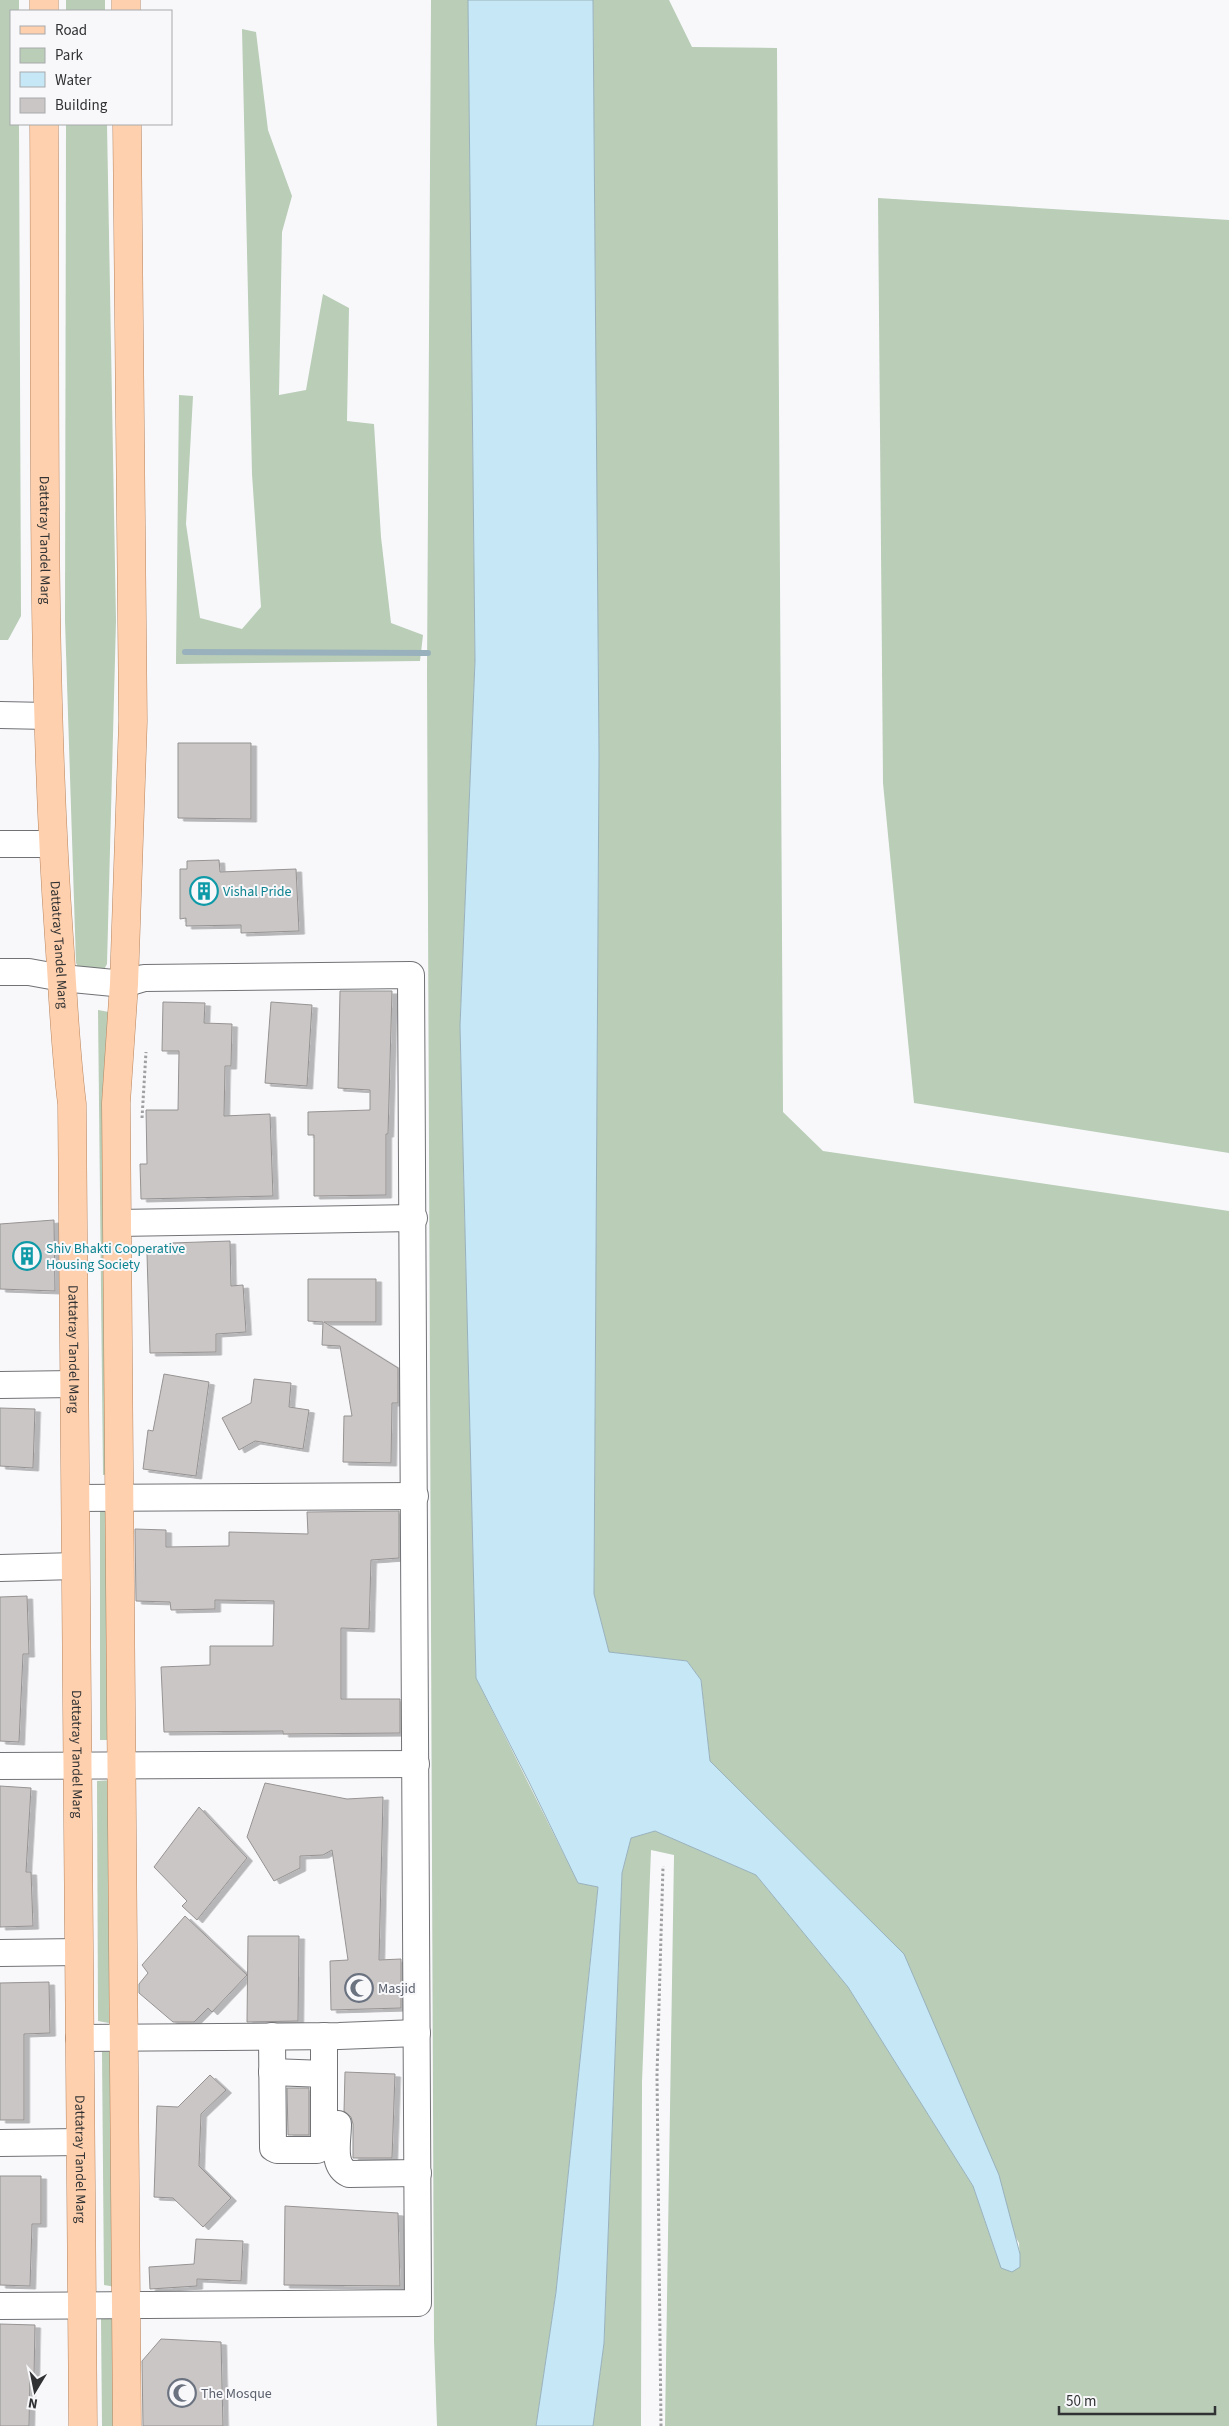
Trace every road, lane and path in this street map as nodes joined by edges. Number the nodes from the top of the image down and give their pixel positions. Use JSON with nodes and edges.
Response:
{"nodes":[{"id":1,"x":44,"y":125,"type":"edge"},
{"id":2,"x":127,"y":125,"type":"edge"},
{"id":3,"x":0,"y":714,"type":"edge"},
{"id":4,"x":48,"y":716,"type":"junction"},
{"id":5,"x":0,"y":828,"type":"edge"},
{"id":6,"x":52,"y":836,"type":"junction"},
{"id":7,"x":0,"y":844,"type":"edge"},
{"id":8,"x":0,"y":972,"type":"edge"},
{"id":9,"x":62,"y":978,"type":"junction"},
{"id":10,"x":124,"y":984,"type":"junction"},
{"id":11,"x":414,"y":1218,"type":"junction"},
{"id":12,"x":117,"y":1223,"type":"junction"},
{"id":13,"x":74,"y":1384,"type":"junction"},
{"id":14,"x":0,"y":1386,"type":"edge"},
{"id":15,"x":415,"y":1496,"type":"junction"},
{"id":16,"x":75,"y":1498,"type":"junction"},
{"id":17,"x":119,"y":1498,"type":"junction"},
{"id":18,"x":76,"y":1566,"type":"junction"},
{"id":19,"x":0,"y":1568,"type":"edge"},
{"id":20,"x":416,"y":1764,"type":"junction"},
{"id":21,"x":0,"y":1766,"type":"edge"},
{"id":22,"x":77,"y":1766,"type":"junction"},
{"id":23,"x":121,"y":1766,"type":"junction"},
{"id":24,"x":663,"y":1866,"type":"dead end"},
{"id":25,"x":0,"y":1952,"type":"edge"},
{"id":26,"x":79,"y":1952,"type":"junction"},
{"id":27,"x":417,"y":2033,"type":"junction"},
{"id":28,"x":272,"y":2036,"type":"junction"},
{"id":29,"x":332,"y":2036,"type":"junction"},
{"id":30,"x":123,"y":2037,"type":"junction"},
{"id":31,"x":79,"y":2038,"type":"junction"},
{"id":32,"x":272,"y":2072,"type":"junction"},
{"id":33,"x":324,"y":2074,"type":"junction"},
{"id":34,"x":80,"y":2142,"type":"junction"},
{"id":35,"x":0,"y":2143,"type":"edge"},
{"id":36,"x":418,"y":2173,"type":"junction"},
{"id":37,"x":82,"y":2305,"type":"junction"},
{"id":38,"x":126,"y":2305,"type":"junction"},
{"id":39,"x":0,"y":2306,"type":"edge"},
{"id":40,"x":82,"y":2426,"type":"edge"},
{"id":41,"x":127,"y":2426,"type":"edge"},
{"id":42,"x":661,"y":2426,"type":"edge"}],
"edges":[{"from":1,"to":4,"type":"main road","name":"Dattatray Tandel Marg"},
{"from":2,"to":10,"type":"main road"},
{"from":3,"to":4,"type":"street"},
{"from":4,"to":6,"type":"main road","name":"Dattatray Tandel Marg"},
{"from":5,"to":6,"type":"street"},
{"from":6,"to":7,"type":"street"},
{"from":6,"to":9,"type":"main road","name":"Dattatray Tandel Marg"},
{"from":8,"to":9,"type":"street"},
{"from":9,"to":10,"type":"street"},
{"from":9,"to":13,"type":"main road","name":"Dattatray Tandel Marg"},
{"from":10,"to":11,"type":"street"},
{"from":10,"to":12,"type":"main road"},
{"from":11,"to":12,"type":"street"},
{"from":11,"to":15,"type":"street"},
{"from":12,"to":17,"type":"main road"},
{"from":13,"to":14,"type":"street"},
{"from":13,"to":16,"type":"main road","name":"Dattatray Tandel Marg"},
{"from":15,"to":17,"type":"street"},
{"from":15,"to":20,"type":"street"},
{"from":16,"to":17,"type":"street"},
{"from":16,"to":18,"type":"main road","name":"Dattatray Tandel Marg"},
{"from":17,"to":23,"type":"main road"},
{"from":18,"to":19,"type":"street"},
{"from":18,"to":22,"type":"main road","name":"Dattatray Tandel Marg"},
{"from":20,"to":23,"type":"street"},
{"from":20,"to":27,"type":"street"},
{"from":21,"to":22,"type":"street"},
{"from":22,"to":23,"type":"street"},
{"from":22,"to":26,"type":"main road","name":"Dattatray Tandel Marg"},
{"from":23,"to":30,"type":"main road"},
{"from":24,"to":42,"type":"path"},
{"from":25,"to":26,"type":"street"},
{"from":26,"to":31,"type":"main road","name":"Dattatray Tandel Marg"},
{"from":27,"to":29,"type":"street"},
{"from":27,"to":36,"type":"street"},
{"from":28,"to":29,"type":"street"},
{"from":28,"to":30,"type":"street"},
{"from":28,"to":32,"type":"street"},
{"from":29,"to":33,"type":"street"},
{"from":29,"to":36,"type":"street"},
{"from":30,"to":31,"type":"street"},
{"from":30,"to":38,"type":"main road"},
{"from":31,"to":34,"type":"main road","name":"Dattatray Tandel Marg"},
{"from":32,"to":33,"type":"street"},
{"from":32,"to":33,"type":"street"},
{"from":34,"to":35,"type":"street"},
{"from":34,"to":37,"type":"main road","name":"Dattatray Tandel Marg"},
{"from":36,"to":38,"type":"street"},
{"from":37,"to":38,"type":"street"},
{"from":37,"to":39,"type":"street"},
{"from":37,"to":40,"type":"main road","name":"Dattatray Tandel Marg"},
{"from":38,"to":41,"type":"main road"}]}
